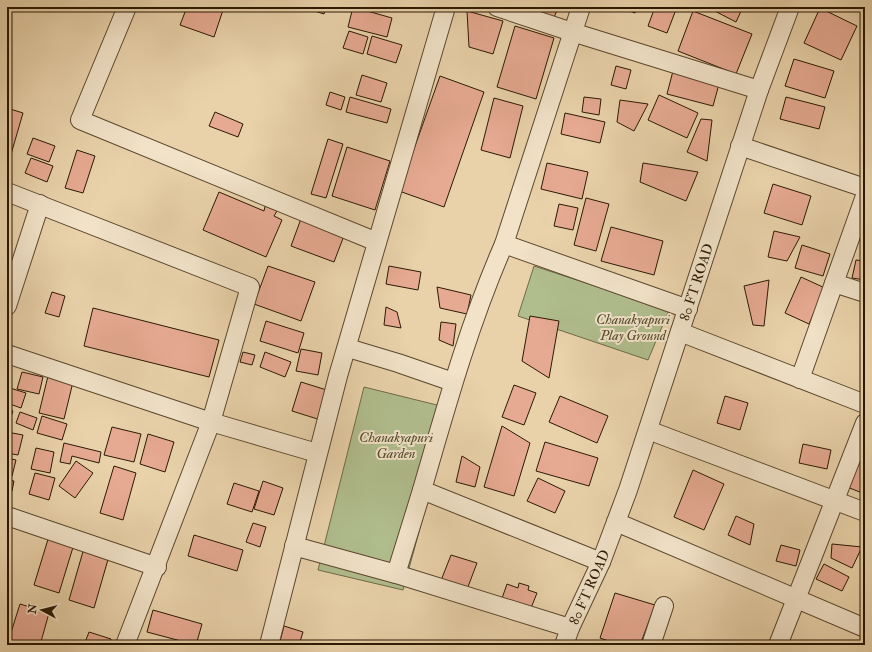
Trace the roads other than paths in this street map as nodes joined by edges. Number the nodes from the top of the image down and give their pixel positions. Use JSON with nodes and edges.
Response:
{"nodes":[{"id":1,"x":127,"y":7,"type":"edge"},
{"id":2,"x":446,"y":7,"type":"edge"},
{"id":3,"x":498,"y":7,"type":"edge"},
{"id":4,"x":581,"y":7,"type":"edge"},
{"id":5,"x":790,"y":7,"type":"edge"},
{"id":6,"x":572,"y":32,"type":"junction"},
{"id":7,"x":759,"y":90,"type":"junction"},
{"id":8,"x":740,"y":146,"type":"junction"},
{"id":9,"x":865,"y":188,"type":"edge"},
{"id":10,"x":7,"y":192,"type":"edge"},
{"id":11,"x":865,"y":196,"type":"edge"},
{"id":12,"x":40,"y":204,"type":"junction"},
{"id":13,"x":377,"y":242,"type":"junction"},
{"id":14,"x":504,"y":244,"type":"junction"},
{"id":15,"x":834,"y":282,"type":"junction"},
{"id":16,"x":865,"y":293,"type":"edge"},
{"id":17,"x":7,"y":306,"type":"edge"},
{"id":18,"x":688,"y":309,"type":"junction"},
{"id":19,"x":680,"y":332,"type":"junction"},
{"id":20,"x":348,"y":348,"type":"junction"},
{"id":21,"x":7,"y":354,"type":"edge"},
{"id":22,"x":800,"y":379,"type":"junction"},
{"id":23,"x":453,"y":382,"type":"junction"},
{"id":24,"x":865,"y":404,"type":"edge"},
{"id":25,"x":211,"y":422,"type":"junction"},
{"id":26,"x":865,"y":423,"type":"edge"},
{"id":27,"x":648,"y":430,"type":"junction"},
{"id":28,"x":317,"y":453,"type":"junction"},
{"id":29,"x":422,"y":490,"type":"junction"},
{"id":30,"x":835,"y":500,"type":"junction"},
{"id":31,"x":865,"y":512,"type":"edge"},
{"id":32,"x":7,"y":516,"type":"edge"},
{"id":33,"x":616,"y":522,"type":"junction"},
{"id":34,"x":294,"y":546,"type":"junction"},
{"id":35,"x":601,"y":562,"type":"junction"},
{"id":36,"x":157,"y":567,"type":"junction"},
{"id":37,"x":396,"y":574,"type":"junction"},
{"id":38,"x":796,"y":599,"type":"junction"},
{"id":39,"x":664,"y":606,"type":"dead end"},
{"id":40,"x":865,"y":628,"type":"edge"},
{"id":41,"x":567,"y":637,"type":"edge"},
{"id":42,"x":126,"y":645,"type":"edge"},
{"id":43,"x":269,"y":645,"type":"edge"},
{"id":44,"x":651,"y":645,"type":"edge"},
{"id":45,"x":778,"y":645,"type":"edge"}],
"edges":[{"from":1,"to":13,"type":"street"},
{"from":2,"to":13,"type":"street"},
{"from":3,"to":6,"type":"street"},
{"from":4,"to":6,"type":"street"},
{"from":5,"to":7,"type":"street","name":"80 FT ROAD"},
{"from":6,"to":7,"type":"street"},
{"from":6,"to":14,"type":"street"},
{"from":7,"to":8,"type":"street","name":"80 FT ROAD"},
{"from":8,"to":9,"type":"street"},
{"from":8,"to":18,"type":"street","name":"80 FT ROAD"},
{"from":10,"to":12,"type":"street"},
{"from":11,"to":15,"type":"street"},
{"from":12,"to":17,"type":"street"},
{"from":12,"to":25,"type":"street"},
{"from":13,"to":20,"type":"street"},
{"from":14,"to":18,"type":"street"},
{"from":14,"to":23,"type":"street"},
{"from":15,"to":16,"type":"street"},
{"from":15,"to":22,"type":"street"},
{"from":18,"to":19,"type":"street","name":"80 FT ROAD"},
{"from":19,"to":22,"type":"street"},
{"from":19,"to":27,"type":"street","name":"80 FT ROAD"},
{"from":20,"to":23,"type":"street"},
{"from":20,"to":28,"type":"street"},
{"from":21,"to":25,"type":"street"},
{"from":22,"to":24,"type":"street"},
{"from":23,"to":29,"type":"street"},
{"from":25,"to":28,"type":"street"},
{"from":25,"to":36,"type":"street"},
{"from":26,"to":30,"type":"street"},
{"from":27,"to":30,"type":"street"},
{"from":27,"to":33,"type":"street","name":"80 FT ROAD"},
{"from":28,"to":34,"type":"street"},
{"from":29,"to":35,"type":"street"},
{"from":29,"to":37,"type":"street"},
{"from":30,"to":31,"type":"street"},
{"from":30,"to":38,"type":"street"},
{"from":32,"to":36,"type":"street"},
{"from":33,"to":35,"type":"street","name":"80 FT ROAD"},
{"from":33,"to":38,"type":"street"},
{"from":34,"to":37,"type":"street"},
{"from":34,"to":43,"type":"street"},
{"from":35,"to":41,"type":"street","name":"80 FT ROAD"},
{"from":36,"to":42,"type":"street"},
{"from":37,"to":41,"type":"street"},
{"from":38,"to":40,"type":"street"},
{"from":38,"to":45,"type":"street"},
{"from":39,"to":44,"type":"street"}]}
